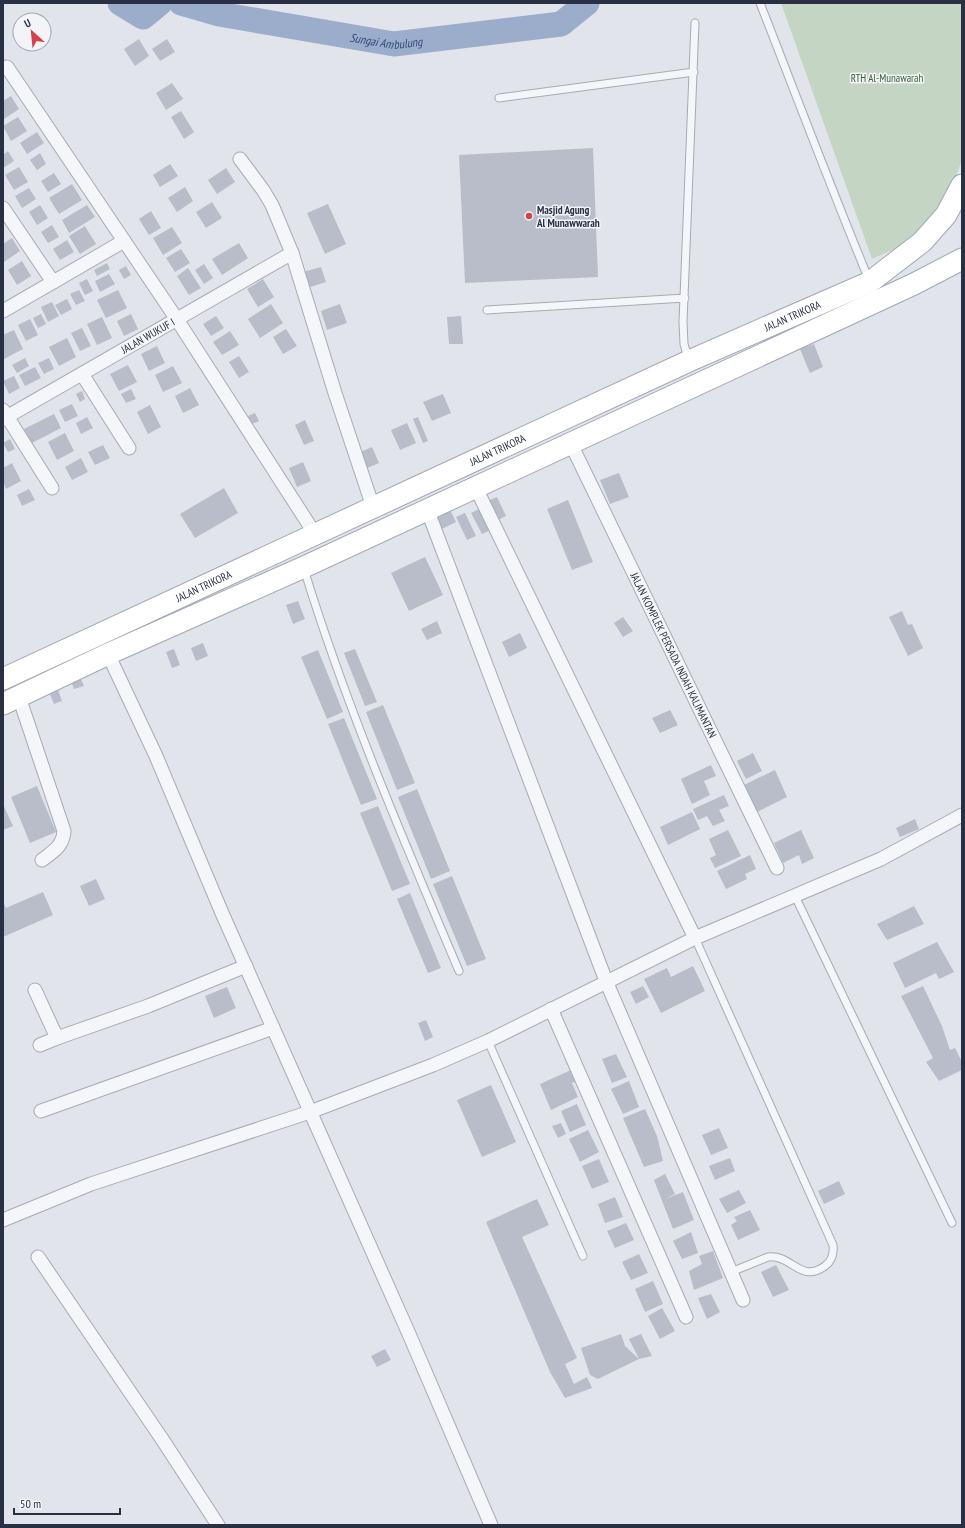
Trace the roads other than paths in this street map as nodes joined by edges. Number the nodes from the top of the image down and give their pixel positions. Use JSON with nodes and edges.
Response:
{"nodes":[{"id":1,"x":760,"y":3,"type":"edge"},
{"id":2,"x":695,"y":23,"type":"dead end"},
{"id":3,"x":7,"y":67,"type":"dead end"},
{"id":4,"x":694,"y":72,"type":"junction"},
{"id":5,"x":499,"y":98,"type":"dead end"},
{"id":6,"x":240,"y":159,"type":"dead end"},
{"id":7,"x":962,"y":185,"type":"edge"},
{"id":8,"x":3,"y":208,"type":"edge"},
{"id":9,"x":124,"y":241,"type":"junction"},
{"id":10,"x":292,"y":253,"type":"junction"},
{"id":11,"x":962,"y":259,"type":"edge"},
{"id":12,"x":53,"y":282,"type":"junction"},
{"id":13,"x":870,"y":282,"type":"junction"},
{"id":14,"x":685,"y":298,"type":"junction"},
{"id":15,"x":487,"y":310,"type":"dead end"},
{"id":16,"x":3,"y":311,"type":"edge"},
{"id":17,"x":176,"y":318,"type":"junction"},
{"id":18,"x":689,"y":360,"type":"junction"},
{"id":19,"x":82,"y":374,"type":"junction"},
{"id":20,"x":698,"y":383,"type":"junction"},
{"id":21,"x":4,"y":415,"type":"edge"},
{"id":22,"x":570,"y":442,"type":"junction"},
{"id":23,"x":129,"y":448,"type":"dead end"},
{"id":24,"x":475,"y":486,"type":"junction"},
{"id":25,"x":52,"y":488,"type":"dead end"},
{"id":26,"x":373,"y":507,"type":"junction"},
{"id":27,"x":427,"y":509,"type":"junction"},
{"id":28,"x":316,"y":534,"type":"junction"},
{"id":29,"x":304,"y":567,"type":"junction"},
{"id":30,"x":155,"y":608,"type":"junction"},
{"id":31,"x":165,"y":629,"type":"junction"},
{"id":32,"x":108,"y":654,"type":"junction"},
{"id":33,"x":3,"y":679,"type":"edge"},
{"id":34,"x":11,"y":700,"type":"edge"},
{"id":35,"x":962,"y":815,"type":"edge"},
{"id":36,"x":42,"y":860,"type":"dead end"},
{"id":37,"x":777,"y":868,"type":"dead end"},
{"id":38,"x":795,"y":896,"type":"junction"},
{"id":39,"x":695,"y":938,"type":"junction"},
{"id":40,"x":246,"y":966,"type":"junction"},
{"id":41,"x":459,"y":971,"type":"dead end"},
{"id":42,"x":606,"y":981,"type":"junction"},
{"id":43,"x":35,"y":990,"type":"dead end"},
{"id":44,"x":551,"y":1009,"type":"junction"},
{"id":45,"x":273,"y":1028,"type":"junction"},
{"id":46,"x":57,"y":1038,"type":"junction"},
{"id":47,"x":488,"y":1041,"type":"junction"},
{"id":48,"x":40,"y":1045,"type":"dead end"},
{"id":49,"x":41,"y":1111,"type":"dead end"},
{"id":50,"x":310,"y":1112,"type":"junction"},
{"id":51,"x":3,"y":1220,"type":"edge"},
{"id":52,"x":952,"y":1223,"type":"dead end"},
{"id":53,"x":583,"y":1256,"type":"dead end"},
{"id":54,"x":38,"y":1257,"type":"dead end"},
{"id":55,"x":731,"y":1272,"type":"junction"},
{"id":56,"x":743,"y":1300,"type":"dead end"},
{"id":57,"x":686,"y":1317,"type":"dead end"},
{"id":58,"x":218,"y":1525,"type":"edge"},
{"id":59,"x":491,"y":1525,"type":"edge"}],
"edges":[{"from":1,"to":13,"type":"lane"},
{"from":2,"to":4,"type":"lane"},
{"from":3,"to":9,"type":"street"},
{"from":4,"to":5,"type":"lane"},
{"from":4,"to":14,"type":"lane"},
{"from":6,"to":10,"type":"street"},
{"from":7,"to":13,"type":"main road","name":"JALAN TRIKORA"},
{"from":8,"to":12,"type":"street"},
{"from":9,"to":12,"type":"street"},
{"from":9,"to":17,"type":"street"},
{"from":10,"to":17,"type":"street","name":"JALAN WUKUF I"},
{"from":10,"to":26,"type":"street"},
{"from":11,"to":20,"type":"main road","name":"JALAN TRIKORA"},
{"from":12,"to":16,"type":"street"},
{"from":13,"to":18,"type":"main road","name":"JALAN TRIKORA"},
{"from":14,"to":15,"type":"lane"},
{"from":14,"to":18,"type":"lane"},
{"from":17,"to":19,"type":"street","name":"JALAN WUKUF I"},
{"from":17,"to":28,"type":"street"},
{"from":18,"to":20,"type":"main road"},
{"from":18,"to":26,"type":"main road","name":"JALAN TRIKORA"},
{"from":19,"to":21,"type":"street","name":"JALAN WUKUF I"},
{"from":19,"to":23,"type":"street"},
{"from":20,"to":22,"type":"main road","name":"JALAN TRIKORA"},
{"from":21,"to":25,"type":"street"},
{"from":22,"to":24,"type":"main road","name":"JALAN TRIKORA"},
{"from":22,"to":37,"type":"street","name":"JALAN KOMPLEK PERSADA INDAH KALIMANTAN"},
{"from":24,"to":27,"type":"main road","name":"JALAN TRIKORA"},
{"from":24,"to":39,"type":"street"},
{"from":26,"to":28,"type":"main road","name":"JALAN TRIKORA"},
{"from":27,"to":29,"type":"main road","name":"JALAN TRIKORA"},
{"from":27,"to":42,"type":"street"},
{"from":28,"to":30,"type":"main road","name":"JALAN TRIKORA"},
{"from":29,"to":31,"type":"main road","name":"JALAN TRIKORA"},
{"from":29,"to":41,"type":"lane"},
{"from":30,"to":31,"type":"main road"},
{"from":30,"to":33,"type":"main road","name":"JALAN TRIKORA"},
{"from":31,"to":32,"type":"main road","name":"JALAN TRIKORA"},
{"from":32,"to":34,"type":"main road","name":"JALAN TRIKORA"},
{"from":32,"to":40,"type":"street"},
{"from":34,"to":36,"type":"street"},
{"from":35,"to":38,"type":"street"},
{"from":38,"to":39,"type":"street"},
{"from":38,"to":52,"type":"lane"},
{"from":39,"to":42,"type":"street"},
{"from":39,"to":55,"type":"lane"},
{"from":40,"to":45,"type":"street"},
{"from":40,"to":46,"type":"street"},
{"from":42,"to":44,"type":"street"},
{"from":42,"to":55,"type":"street"},
{"from":43,"to":46,"type":"street"},
{"from":44,"to":47,"type":"street"},
{"from":44,"to":57,"type":"street"},
{"from":45,"to":49,"type":"street"},
{"from":45,"to":50,"type":"street"},
{"from":46,"to":48,"type":"street"},
{"from":47,"to":50,"type":"street"},
{"from":47,"to":53,"type":"lane"},
{"from":50,"to":51,"type":"street"},
{"from":50,"to":59,"type":"street"},
{"from":54,"to":58,"type":"street"},
{"from":55,"to":56,"type":"street"}]}
